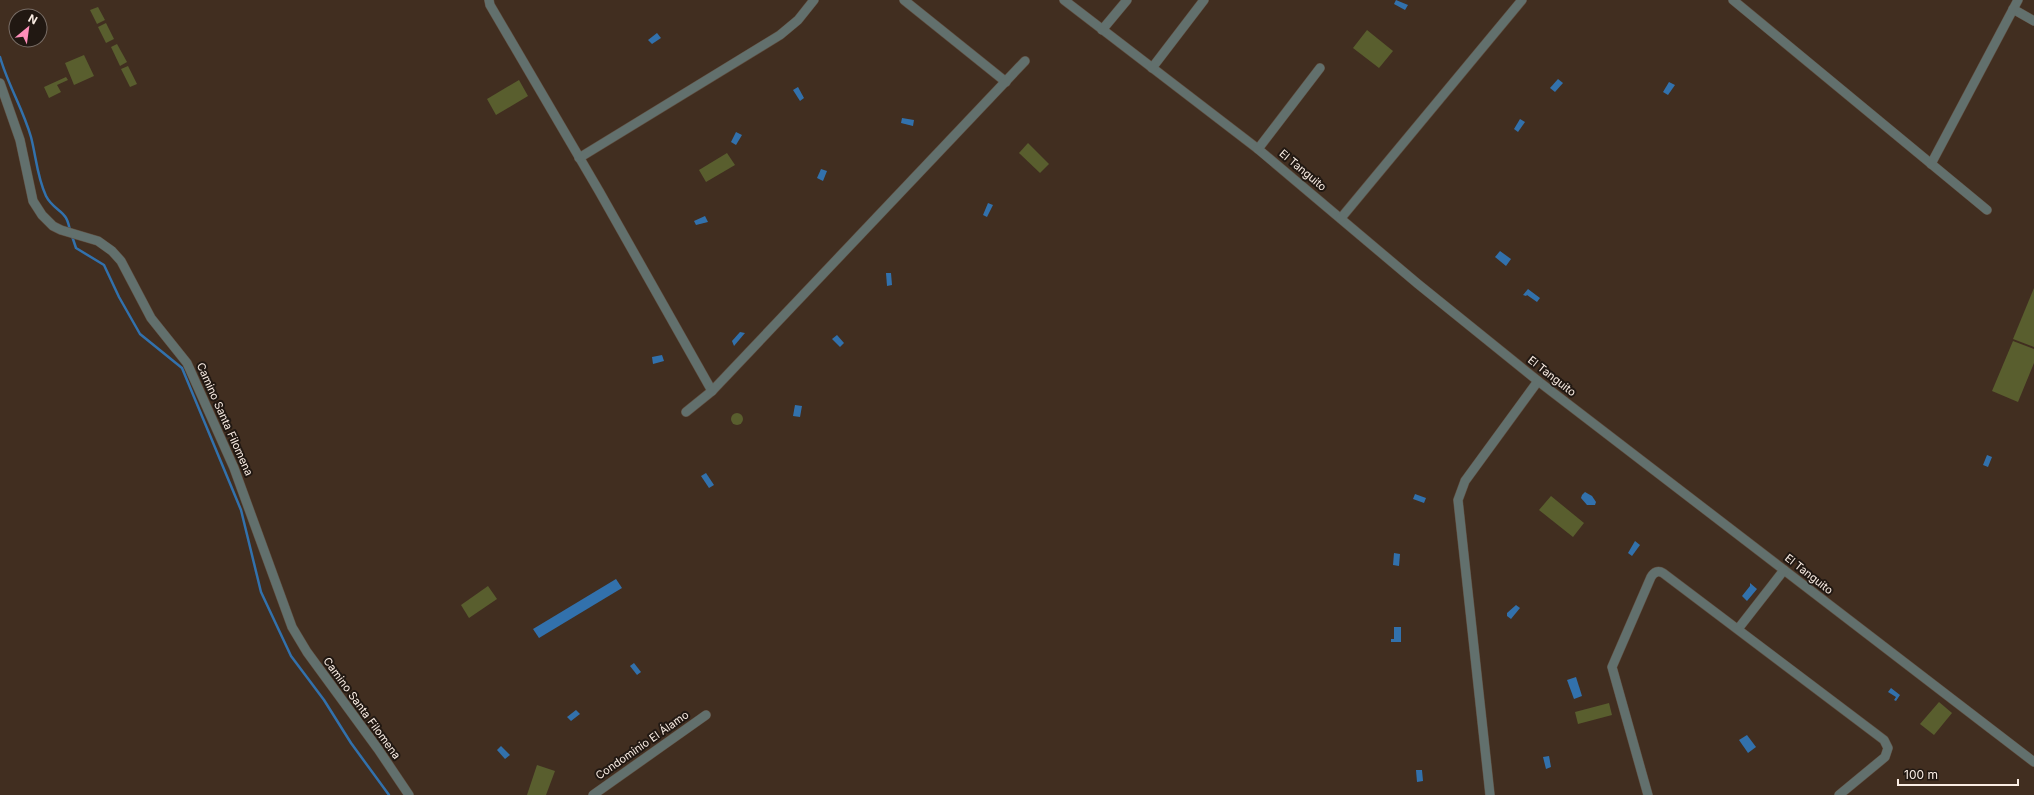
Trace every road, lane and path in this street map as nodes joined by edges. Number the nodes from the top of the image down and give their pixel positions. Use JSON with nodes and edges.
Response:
{"nodes":[{"id":1,"x":489,"y":0,"type":"edge"},
{"id":2,"x":814,"y":0,"type":"edge"},
{"id":3,"x":904,"y":0,"type":"edge"},
{"id":4,"x":1064,"y":0,"type":"edge"},
{"id":5,"x":1127,"y":0,"type":"edge"},
{"id":6,"x":1204,"y":0,"type":"edge"},
{"id":7,"x":1522,"y":0,"type":"edge"},
{"id":8,"x":1732,"y":0,"type":"edge"},
{"id":9,"x":2018,"y":0,"type":"edge"},
{"id":10,"x":2013,"y":9,"type":"junction"},
{"id":11,"x":2034,"y":21,"type":"edge"},
{"id":12,"x":1102,"y":30,"type":"junction"},
{"id":13,"x":1026,"y":61,"type":"dead end"},
{"id":14,"x":1152,"y":68,"type":"junction"},
{"id":15,"x":1320,"y":68,"type":"dead end"},
{"id":16,"x":1006,"y":82,"type":"junction"},
{"id":17,"x":0,"y":83,"type":"edge"},
{"id":18,"x":1258,"y":149,"type":"junction"},
{"id":19,"x":579,"y":158,"type":"junction"},
{"id":20,"x":1931,"y":164,"type":"junction"},
{"id":21,"x":1987,"y":210,"type":"dead end"},
{"id":22,"x":1341,"y":218,"type":"junction"},
{"id":23,"x":1538,"y":380,"type":"junction"},
{"id":24,"x":712,"y":391,"type":"junction"},
{"id":25,"x":686,"y":412,"type":"dead end"},
{"id":26,"x":1784,"y":570,"type":"junction"},
{"id":27,"x":1738,"y":629,"type":"junction"},
{"id":28,"x":706,"y":715,"type":"dead end"},
{"id":29,"x":2034,"y":762,"type":"edge"},
{"id":30,"x":408,"y":795,"type":"edge"},
{"id":31,"x":593,"y":795,"type":"edge"},
{"id":32,"x":1490,"y":795,"type":"edge"},
{"id":33,"x":1648,"y":795,"type":"edge"},
{"id":34,"x":1839,"y":795,"type":"edge"}],
"edges":[{"from":1,"to":19,"type":"street"},
{"from":2,"to":19,"type":"street"},
{"from":3,"to":16,"type":"street"},
{"from":4,"to":12,"type":"street","name":"El Tanguito"},
{"from":5,"to":12,"type":"street"},
{"from":6,"to":14,"type":"street"},
{"from":7,"to":22,"type":"street"},
{"from":8,"to":20,"type":"street"},
{"from":9,"to":10,"type":"street"},
{"from":10,"to":11,"type":"street"},
{"from":10,"to":20,"type":"street"},
{"from":12,"to":14,"type":"street","name":"El Tanguito"},
{"from":13,"to":16,"type":"street"},
{"from":14,"to":18,"type":"street","name":"El Tanguito"},
{"from":15,"to":18,"type":"street"},
{"from":16,"to":24,"type":"street"},
{"from":17,"to":30,"type":"street","name":"Camino Santa Filomena"},
{"from":18,"to":22,"type":"street","name":"El Tanguito"},
{"from":19,"to":24,"type":"street"},
{"from":20,"to":21,"type":"street"},
{"from":22,"to":23,"type":"street","name":"El Tanguito"},
{"from":23,"to":26,"type":"street","name":"El Tanguito"},
{"from":23,"to":32,"type":"street"},
{"from":24,"to":25,"type":"street"},
{"from":26,"to":27,"type":"street"},
{"from":26,"to":29,"type":"street","name":"El Tanguito"},
{"from":27,"to":33,"type":"street"},
{"from":27,"to":34,"type":"street"},
{"from":28,"to":31,"type":"street","name":"Condominio El Álamo"}]}
